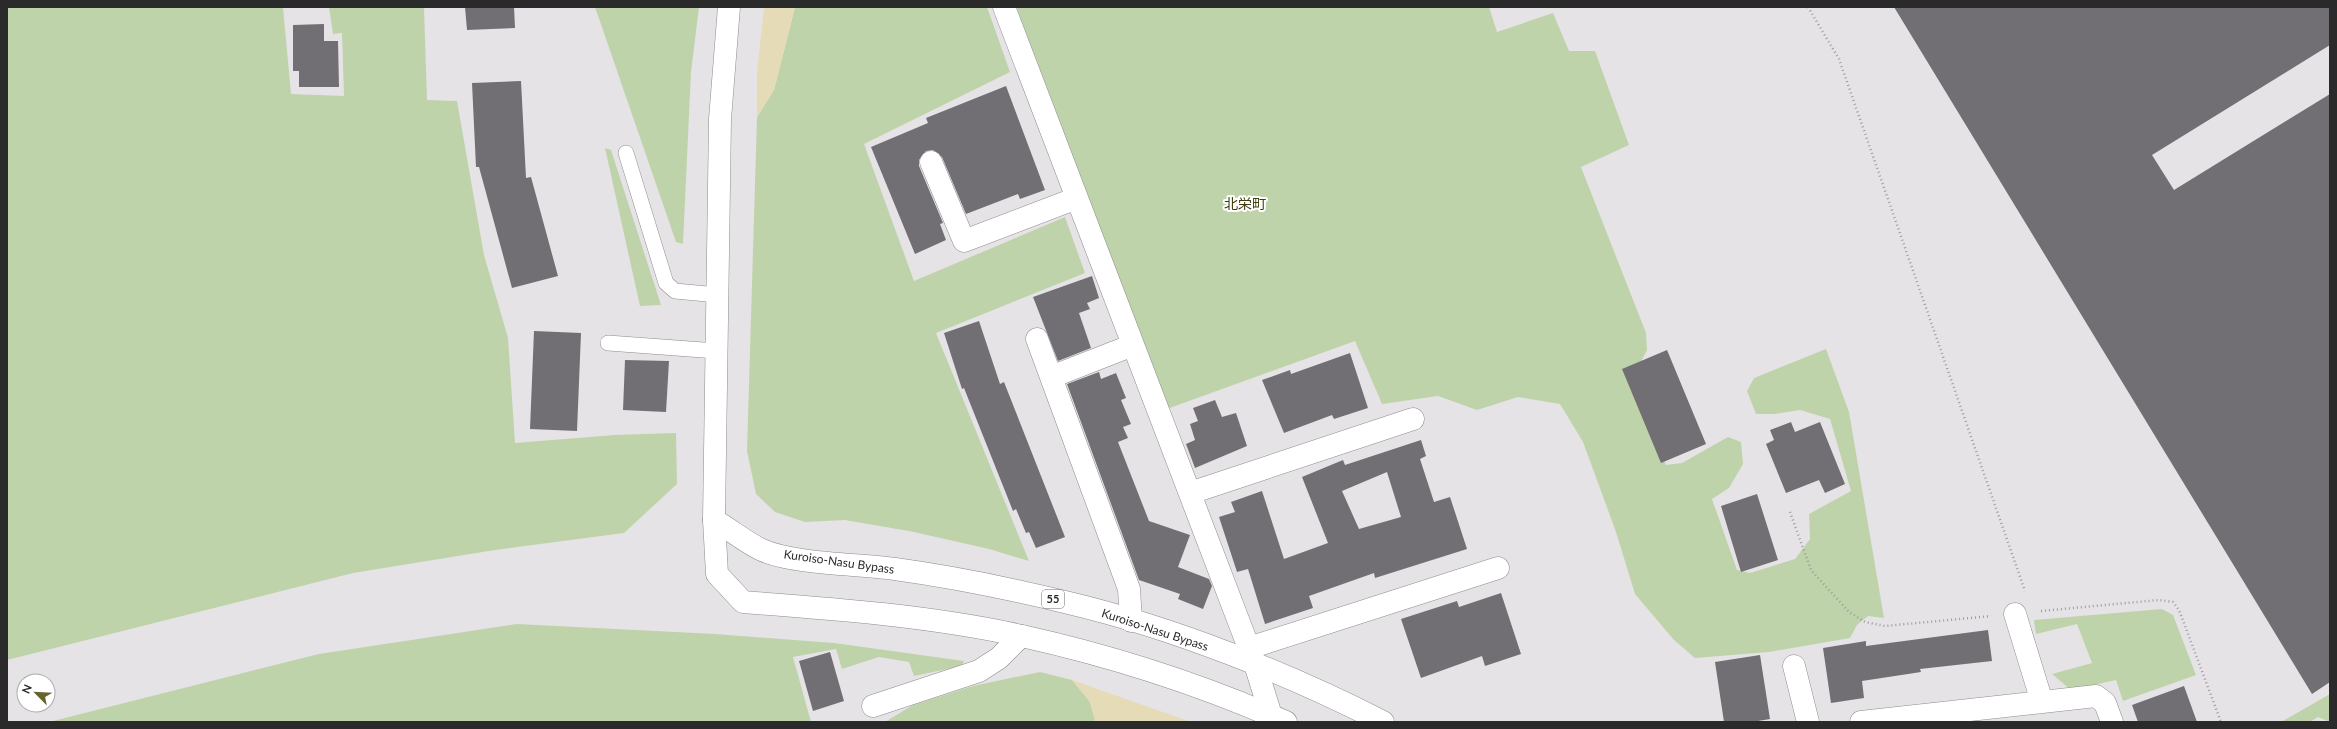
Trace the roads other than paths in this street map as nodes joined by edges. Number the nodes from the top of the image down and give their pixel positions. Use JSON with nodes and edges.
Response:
{"nodes":[{"id":1,"x":729,"y":7,"type":"edge"},
{"id":2,"x":1004,"y":7,"type":"edge"},
{"id":3,"x":626,"y":153,"type":"dead end"},
{"id":4,"x":931,"y":162,"type":"dead end"},
{"id":5,"x":1077,"y":198,"type":"junction"},
{"id":6,"x":718,"y":295,"type":"junction"},
{"id":7,"x":1037,"y":339,"type":"dead end"},
{"id":8,"x":608,"y":343,"type":"dead end"},
{"id":9,"x":1133,"y":345,"type":"junction"},
{"id":10,"x":717,"y":351,"type":"junction"},
{"id":11,"x":1051,"y":377,"type":"junction"},
{"id":12,"x":1413,"y":418,"type":"dead end"},
{"id":13,"x":1190,"y":493,"type":"junction"},
{"id":14,"x":714,"y":520,"type":"junction"},
{"id":15,"x":1498,"y":568,"type":"dead end"},
{"id":16,"x":2021,"y":605,"type":"road end"},
{"id":17,"x":1131,"y":621,"type":"junction"},
{"id":18,"x":1021,"y":636,"type":"junction"},
{"id":19,"x":1252,"y":656,"type":"junction"},
{"id":20,"x":1794,"y":666,"type":"dead end"},
{"id":21,"x":2042,"y":702,"type":"junction"},
{"id":22,"x":873,"y":706,"type":"dead end"},
{"id":23,"x":1277,"y":720,"type":"edge"},
{"id":24,"x":1383,"y":722,"type":"edge"},
{"id":25,"x":1808,"y":722,"type":"edge"},
{"id":26,"x":1861,"y":722,"type":"edge"},
{"id":27,"x":2112,"y":722,"type":"edge"}],
"edges":[{"from":1,"to":6,"type":"street"},
{"from":2,"to":5,"type":"street"},
{"from":3,"to":6,"type":"lane"},
{"from":4,"to":5,"type":"street"},
{"from":5,"to":9,"type":"street"},
{"from":6,"to":10,"type":"street"},
{"from":7,"to":11,"type":"street"},
{"from":8,"to":10,"type":"lane"},
{"from":9,"to":11,"type":"street"},
{"from":9,"to":13,"type":"street"},
{"from":10,"to":14,"type":"street"},
{"from":11,"to":17,"type":"street"},
{"from":12,"to":13,"type":"street"},
{"from":13,"to":19,"type":"street"},
{"from":14,"to":17,"type":"street","name":"Kuroiso-Nasu Bypass","number":"55"},
{"from":14,"to":18,"type":"street"},
{"from":15,"to":19,"type":"street"},
{"from":16,"to":21,"type":"street"},
{"from":17,"to":19,"type":"street","name":"Kuroiso-Nasu Bypass","number":"55"},
{"from":18,"to":22,"type":"street"},
{"from":18,"to":23,"type":"street"},
{"from":19,"to":23,"type":"street"},
{"from":19,"to":24,"type":"street","name":"Kuroiso-Nasu Bypass","number":"55"},
{"from":20,"to":25,"type":"street"},
{"from":21,"to":26,"type":"street"},
{"from":21,"to":27,"type":"street"}]}
